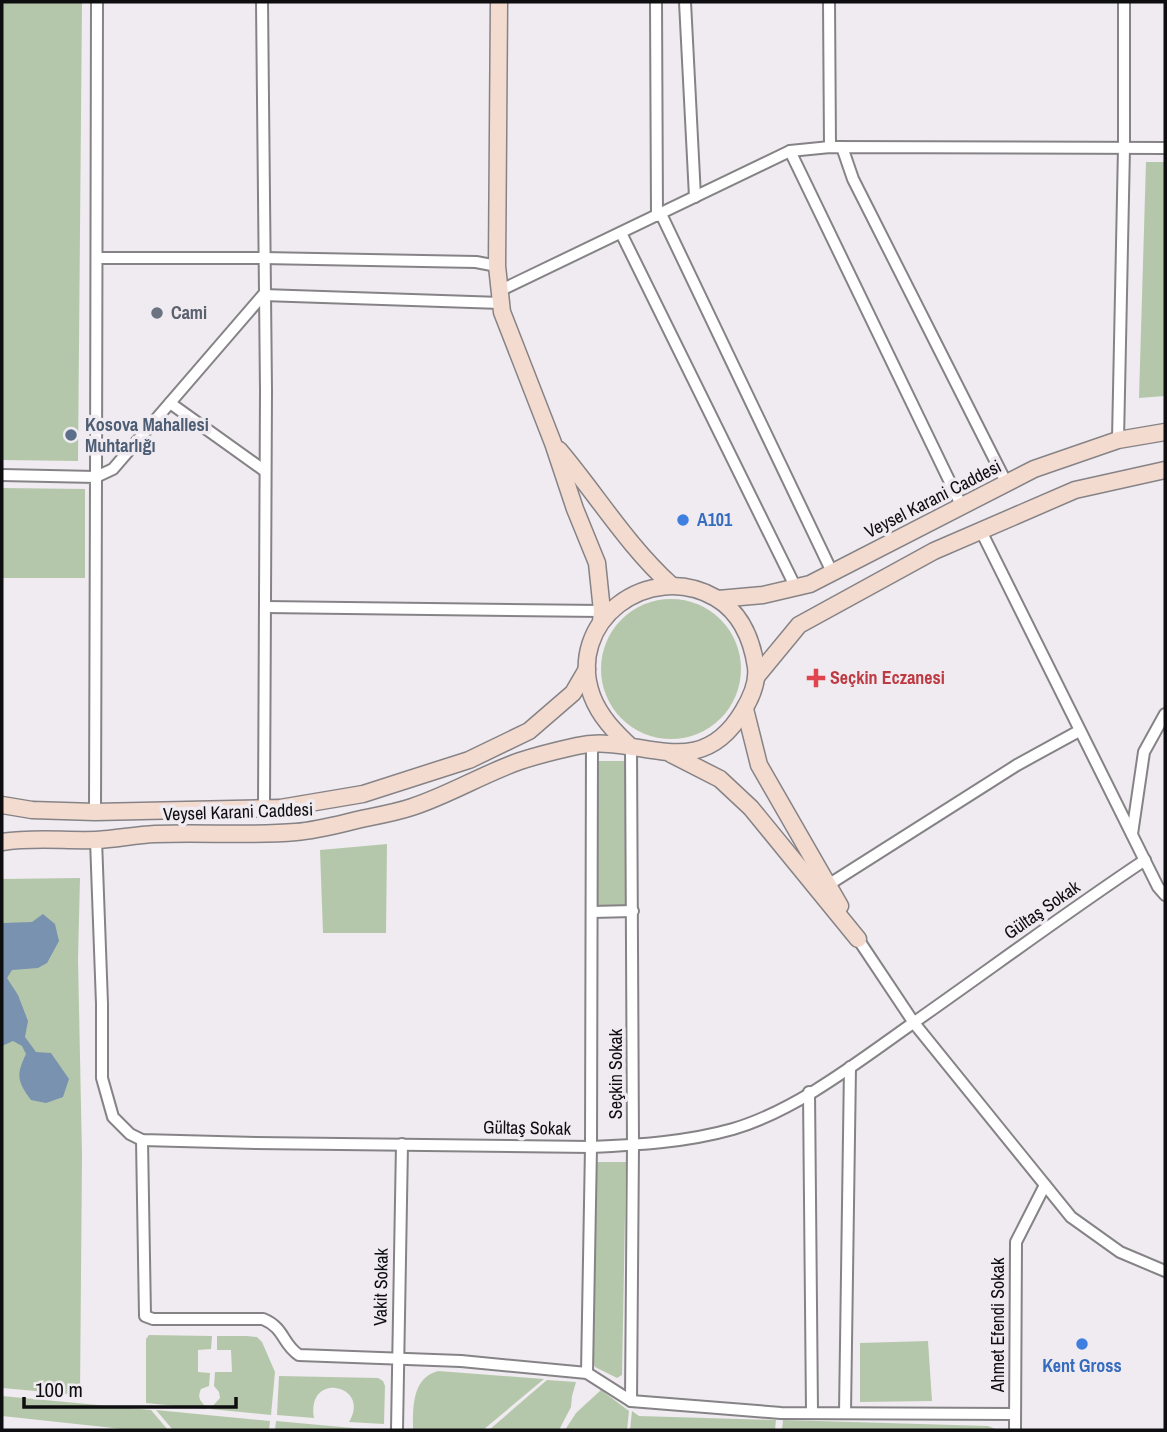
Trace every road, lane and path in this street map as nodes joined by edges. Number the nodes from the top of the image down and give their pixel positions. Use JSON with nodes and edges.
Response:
{"nodes":[{"id":1,"x":97,"y":2,"type":"edge"},
{"id":2,"x":262,"y":2,"type":"edge"},
{"id":3,"x":499,"y":2,"type":"edge"},
{"id":4,"x":656,"y":2,"type":"edge"},
{"id":5,"x":685,"y":2,"type":"edge"},
{"id":6,"x":829,"y":2,"type":"edge"},
{"id":7,"x":1124,"y":2,"type":"edge"},
{"id":8,"x":836,"y":147,"type":"junction"},
{"id":9,"x":1124,"y":148,"type":"junction"},
{"id":10,"x":1165,"y":148,"type":"edge"},
{"id":11,"x":790,"y":151,"type":"junction"},
{"id":12,"x":695,"y":197,"type":"junction"},
{"id":13,"x":659,"y":215,"type":"junction"},
{"id":14,"x":621,"y":233,"type":"junction"},
{"id":15,"x":97,"y":258,"type":"junction"},
{"id":16,"x":263,"y":258,"type":"junction"},
{"id":17,"x":497,"y":266,"type":"junction"},
{"id":18,"x":263,"y":295,"type":"junction"},
{"id":19,"x":500,"y":297,"type":"junction"},
{"id":20,"x":170,"y":403,"type":"junction"},
{"id":21,"x":1165,"y":432,"type":"edge"},
{"id":22,"x":1118,"y":440,"type":"junction"},
{"id":23,"x":553,"y":443,"type":"junction"},
{"id":24,"x":1165,"y":470,"type":"edge"},
{"id":25,"x":265,"y":471,"type":"junction"},
{"id":26,"x":2,"y":475,"type":"edge"},
{"id":27,"x":96,"y":477,"type":"junction"},
{"id":28,"x":1006,"y":484,"type":"junction"},
{"id":29,"x":962,"y":507,"type":"junction"},
{"id":30,"x":980,"y":529,"type":"junction"},
{"id":31,"x":832,"y":572,"type":"junction"},
{"id":32,"x":671,"y":585,"type":"junction"},
{"id":33,"x":796,"y":588,"type":"junction"},
{"id":34,"x":718,"y":599,"type":"junction"},
{"id":35,"x":265,"y":607,"type":"junction"},
{"id":36,"x":602,"y":617,"type":"junction"},
{"id":37,"x":587,"y":669,"type":"junction"},
{"id":38,"x":757,"y":677,"type":"junction"},
{"id":39,"x":745,"y":709,"type":"junction"},
{"id":40,"x":1165,"y":714,"type":"edge"},
{"id":41,"x":1079,"y":732,"type":"junction"},
{"id":42,"x":592,"y":743,"type":"junction"},
{"id":43,"x":631,"y":747,"type":"junction"},
{"id":44,"x":671,"y":754,"type":"junction"},
{"id":45,"x":2,"y":805,"type":"edge"},
{"id":46,"x":264,"y":808,"type":"junction"},
{"id":47,"x":95,"y":812,"type":"junction"},
{"id":48,"x":1132,"y":835,"type":"junction"},
{"id":49,"x":96,"y":840,"type":"junction"},
{"id":50,"x":2,"y":842,"type":"edge"},
{"id":51,"x":1144,"y":860,"type":"junction"},
{"id":52,"x":828,"y":885,"type":"junction"},
{"id":53,"x":1165,"y":895,"type":"edge"},
{"id":54,"x":634,"y":911,"type":"junction"},
{"id":55,"x":592,"y":912,"type":"junction"},
{"id":56,"x":858,"y":939,"type":"junction"},
{"id":57,"x":914,"y":1023,"type":"junction"},
{"id":58,"x":850,"y":1067,"type":"junction"},
{"id":59,"x":809,"y":1092,"type":"junction"},
{"id":60,"x":142,"y":1140,"type":"junction"},
{"id":61,"x":402,"y":1144,"type":"junction"},
{"id":62,"x":634,"y":1145,"type":"junction"},
{"id":63,"x":591,"y":1147,"type":"junction"},
{"id":64,"x":1045,"y":1185,"type":"junction"},
{"id":65,"x":1165,"y":1271,"type":"edge"},
{"id":66,"x":398,"y":1358,"type":"junction"},
{"id":67,"x":587,"y":1373,"type":"junction"},
{"id":68,"x":631,"y":1401,"type":"junction"},
{"id":69,"x":812,"y":1412,"type":"junction"},
{"id":70,"x":845,"y":1413,"type":"junction"},
{"id":71,"x":1015,"y":1414,"type":"junction"},
{"id":72,"x":397,"y":1430,"type":"edge"},
{"id":73,"x":1015,"y":1430,"type":"edge"}],
"edges":[{"from":1,"to":15,"type":"street"},
{"from":2,"to":16,"type":"street"},
{"from":3,"to":17,"type":"main road"},
{"from":4,"to":13,"type":"street"},
{"from":5,"to":12,"type":"street"},
{"from":6,"to":8,"type":"street"},
{"from":7,"to":9,"type":"street"},
{"from":8,"to":9,"type":"street"},
{"from":8,"to":11,"type":"street"},
{"from":8,"to":28,"type":"street"},
{"from":9,"to":10,"type":"street"},
{"from":9,"to":22,"type":"street"},
{"from":11,"to":12,"type":"street"},
{"from":11,"to":29,"type":"street"},
{"from":12,"to":13,"type":"street"},
{"from":13,"to":14,"type":"street"},
{"from":13,"to":31,"type":"street"},
{"from":14,"to":19,"type":"street"},
{"from":14,"to":33,"type":"street"},
{"from":15,"to":16,"type":"street"},
{"from":15,"to":27,"type":"street"},
{"from":16,"to":17,"type":"street"},
{"from":16,"to":18,"type":"street"},
{"from":17,"to":19,"type":"main road"},
{"from":18,"to":19,"type":"street"},
{"from":18,"to":20,"type":"street"},
{"from":18,"to":25,"type":"street"},
{"from":19,"to":23,"type":"main road"},
{"from":20,"to":25,"type":"street"},
{"from":20,"to":27,"type":"street"},
{"from":21,"to":22,"type":"main road","name":"Veysel Karani Caddesi"},
{"from":22,"to":28,"type":"main road","name":"Veysel Karani Caddesi"},
{"from":23,"to":32,"type":"main road"},
{"from":23,"to":36,"type":"main road"},
{"from":24,"to":30,"type":"main road"},
{"from":25,"to":35,"type":"street"},
{"from":26,"to":27,"type":"street"},
{"from":27,"to":47,"type":"street"},
{"from":28,"to":29,"type":"main road","name":"Veysel Karani Caddesi"},
{"from":29,"to":31,"type":"main road","name":"Veysel Karani Caddesi"},
{"from":30,"to":38,"type":"main road"},
{"from":30,"to":41,"type":"street"},
{"from":31,"to":33,"type":"main road","name":"Veysel Karani Caddesi"},
{"from":32,"to":34,"type":"main road"},
{"from":32,"to":36,"type":"main road"},
{"from":33,"to":34,"type":"main road","name":"Veysel Karani Caddesi"},
{"from":34,"to":38,"type":"main road"},
{"from":35,"to":36,"type":"street"},
{"from":35,"to":46,"type":"street"},
{"from":36,"to":37,"type":"main road"},
{"from":37,"to":43,"type":"main road"},
{"from":37,"to":46,"type":"main road","name":"Veysel Karani Caddesi"},
{"from":38,"to":39,"type":"main road"},
{"from":39,"to":44,"type":"main road"},
{"from":39,"to":52,"type":"main road"},
{"from":40,"to":48,"type":"street"},
{"from":41,"to":48,"type":"street"},
{"from":41,"to":52,"type":"street"},
{"from":42,"to":43,"type":"main road","name":"Veysel Karani Caddesi"},
{"from":42,"to":49,"type":"main road","name":"Veysel Karani Caddesi"},
{"from":42,"to":55,"type":"street","name":"Seçkin Sokak"},
{"from":43,"to":44,"type":"main road"},
{"from":43,"to":54,"type":"street","name":"Seçkin Sokak"},
{"from":44,"to":56,"type":"main road"},
{"from":45,"to":47,"type":"main road","name":"Veysel Karani Caddesi"},
{"from":46,"to":47,"type":"main road","name":"Veysel Karani Caddesi"},
{"from":48,"to":51,"type":"street"},
{"from":49,"to":50,"type":"main road","name":"Veysel Karani Caddesi"},
{"from":49,"to":60,"type":"street"},
{"from":51,"to":53,"type":"street"},
{"from":51,"to":57,"type":"street","name":"Gültaş Sokak"},
{"from":52,"to":56,"type":"main road"},
{"from":54,"to":55,"type":"street"},
{"from":54,"to":62,"type":"street","name":"Seçkin Sokak"},
{"from":55,"to":63,"type":"street","name":"Seçkin Sokak"},
{"from":56,"to":57,"type":"street"},
{"from":57,"to":58,"type":"street","name":"Gültaş Sokak"},
{"from":57,"to":64,"type":"street"},
{"from":58,"to":59,"type":"street","name":"Gültaş Sokak"},
{"from":58,"to":70,"type":"street"},
{"from":59,"to":62,"type":"street","name":"Gültaş Sokak"},
{"from":59,"to":69,"type":"street"},
{"from":60,"to":61,"type":"street","name":"Gültaş Sokak"},
{"from":60,"to":66,"type":"street"},
{"from":61,"to":63,"type":"street","name":"Gültaş Sokak"},
{"from":61,"to":66,"type":"street","name":"Vakit Sokak"},
{"from":62,"to":63,"type":"street","name":"Gültaş Sokak"},
{"from":62,"to":68,"type":"street","name":"Seçkin Sokak"},
{"from":63,"to":67,"type":"street","name":"Seçkin Sokak"},
{"from":64,"to":65,"type":"street"},
{"from":64,"to":71,"type":"street","name":"Ahmet Efendi Sokak"},
{"from":66,"to":67,"type":"street"},
{"from":66,"to":72,"type":"street","name":"Vakit Sokak"},
{"from":67,"to":68,"type":"street"},
{"from":68,"to":69,"type":"street"},
{"from":69,"to":70,"type":"street"},
{"from":70,"to":71,"type":"street"},
{"from":71,"to":73,"type":"street","name":"Ahmet Efendi Sokak"}]}
